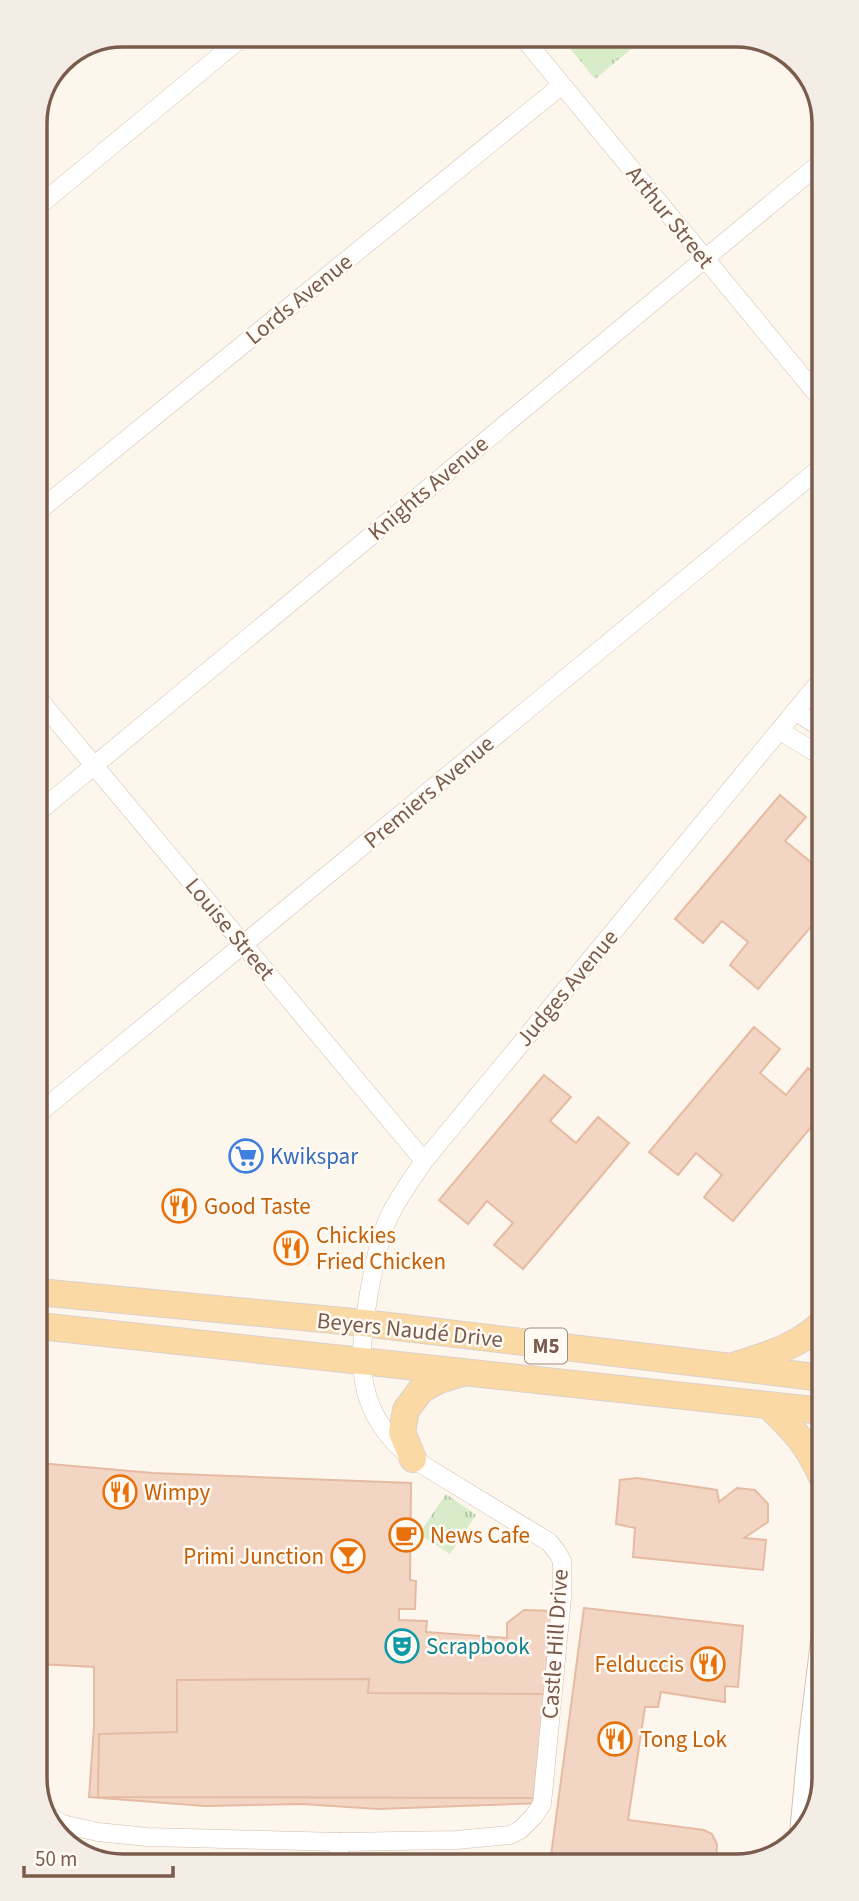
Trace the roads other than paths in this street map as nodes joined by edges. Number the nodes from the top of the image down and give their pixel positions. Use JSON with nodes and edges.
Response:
{"nodes":[{"id":1,"x":231,"y":47,"type":"edge"},
{"id":2,"x":531,"y":47,"type":"edge"},
{"id":3,"x":562,"y":85,"type":"junction"},
{"id":4,"x":812,"y":170,"type":"edge"},
{"id":5,"x":47,"y":199,"type":"edge"},
{"id":6,"x":705,"y":259,"type":"junction"},
{"id":7,"x":812,"y":388,"type":"edge"},
{"id":8,"x":812,"y":475,"type":"edge"},
{"id":9,"x":47,"y":504,"type":"edge"},
{"id":10,"x":812,"y":691,"type":"edge"},
{"id":11,"x":47,"y":708,"type":"edge"},
{"id":12,"x":795,"y":711,"type":"junction"},
{"id":13,"x":812,"y":722,"type":"edge"},
{"id":14,"x":780,"y":731,"type":"junction"},
{"id":15,"x":812,"y":751,"type":"edge"},
{"id":16,"x":94,"y":766,"type":"junction"},
{"id":17,"x":47,"y":805,"type":"edge"},
{"id":18,"x":244,"y":945,"type":"junction"},
{"id":19,"x":47,"y":1107,"type":"edge"},
{"id":20,"x":424,"y":1161,"type":"junction"},
{"id":21,"x":47,"y":1293,"type":"edge"},
{"id":22,"x":363,"y":1324,"type":"junction"},
{"id":23,"x":47,"y":1327,"type":"edge"},
{"id":24,"x":812,"y":1332,"type":"edge"},
{"id":25,"x":360,"y":1360,"type":"junction"},
{"id":26,"x":728,"y":1368,"type":"junction"},
{"id":27,"x":467,"y":1372,"type":"junction"},
{"id":28,"x":812,"y":1377,"type":"edge"},
{"id":29,"x":768,"y":1405,"type":"junction"},
{"id":30,"x":812,"y":1410,"type":"edge"},
{"id":31,"x":812,"y":1456,"type":"edge"},
{"id":32,"x":412,"y":1459,"type":"junction"},
{"id":33,"x":812,"y":1732,"type":"edge"},
{"id":34,"x":804,"y":1811,"type":"edge"},
{"id":35,"x":63,"y":1824,"type":"edge"},
{"id":36,"x":340,"y":1842,"type":"junction"},
{"id":37,"x":339,"y":1854,"type":"edge"}],
"edges":[{"from":1,"to":5,"type":"street"},
{"from":2,"to":3,"type":"street","name":"Arthur Street"},
{"from":3,"to":6,"type":"street","name":"Arthur Street"},
{"from":3,"to":9,"type":"street","name":"Lords Avenue"},
{"from":4,"to":6,"type":"street","name":"Knights Avenue"},
{"from":6,"to":7,"type":"street","name":"Arthur Street"},
{"from":6,"to":16,"type":"street","name":"Knights Avenue"},
{"from":8,"to":18,"type":"street","name":"Premiers Avenue"},
{"from":10,"to":12,"type":"street","name":"Judges Avenue"},
{"from":11,"to":16,"type":"street","name":"Louise Street"},
{"from":12,"to":13,"type":"street"},
{"from":12,"to":14,"type":"street","name":"Judges Avenue"},
{"from":14,"to":15,"type":"street"},
{"from":14,"to":20,"type":"street","name":"Judges Avenue"},
{"from":16,"to":17,"type":"street","name":"Knights Avenue"},
{"from":16,"to":18,"type":"street","name":"Louise Street"},
{"from":18,"to":19,"type":"street","name":"Premiers Avenue"},
{"from":18,"to":20,"type":"street","name":"Louise Street"},
{"from":20,"to":22,"type":"street","name":"Judges Avenue"},
{"from":21,"to":22,"type":"main road","name":"Beyers Naudé Drive","number":"M5"},
{"from":22,"to":25,"type":"street","name":"Castle Hill Drive"},
{"from":22,"to":26,"type":"main road","name":"Beyers Naudé Drive","number":"M5"},
{"from":23,"to":25,"type":"main road","name":"Beyers Naudé Drive","number":"M5"},
{"from":24,"to":26,"type":"main road"},
{"from":25,"to":27,"type":"main road","name":"Beyers Naudé Drive","number":"M5"},
{"from":25,"to":32,"type":"street","name":"Castle Hill Drive"},
{"from":26,"to":28,"type":"main road","name":"Beyers Naudé Drive","number":"M5"},
{"from":27,"to":29,"type":"main road","name":"Beyers Naudé Drive","number":"M5"},
{"from":27,"to":32,"type":"main road"},
{"from":29,"to":30,"type":"main road","name":"Beyers Naudé Drive","number":"M5"},
{"from":29,"to":31,"type":"main road"},
{"from":32,"to":36,"type":"street","name":"Castle Hill Drive"},
{"from":33,"to":34,"type":"main road"},
{"from":35,"to":36,"type":"street","name":"Castle Hill Drive"},
{"from":36,"to":37,"type":"street"}]}
